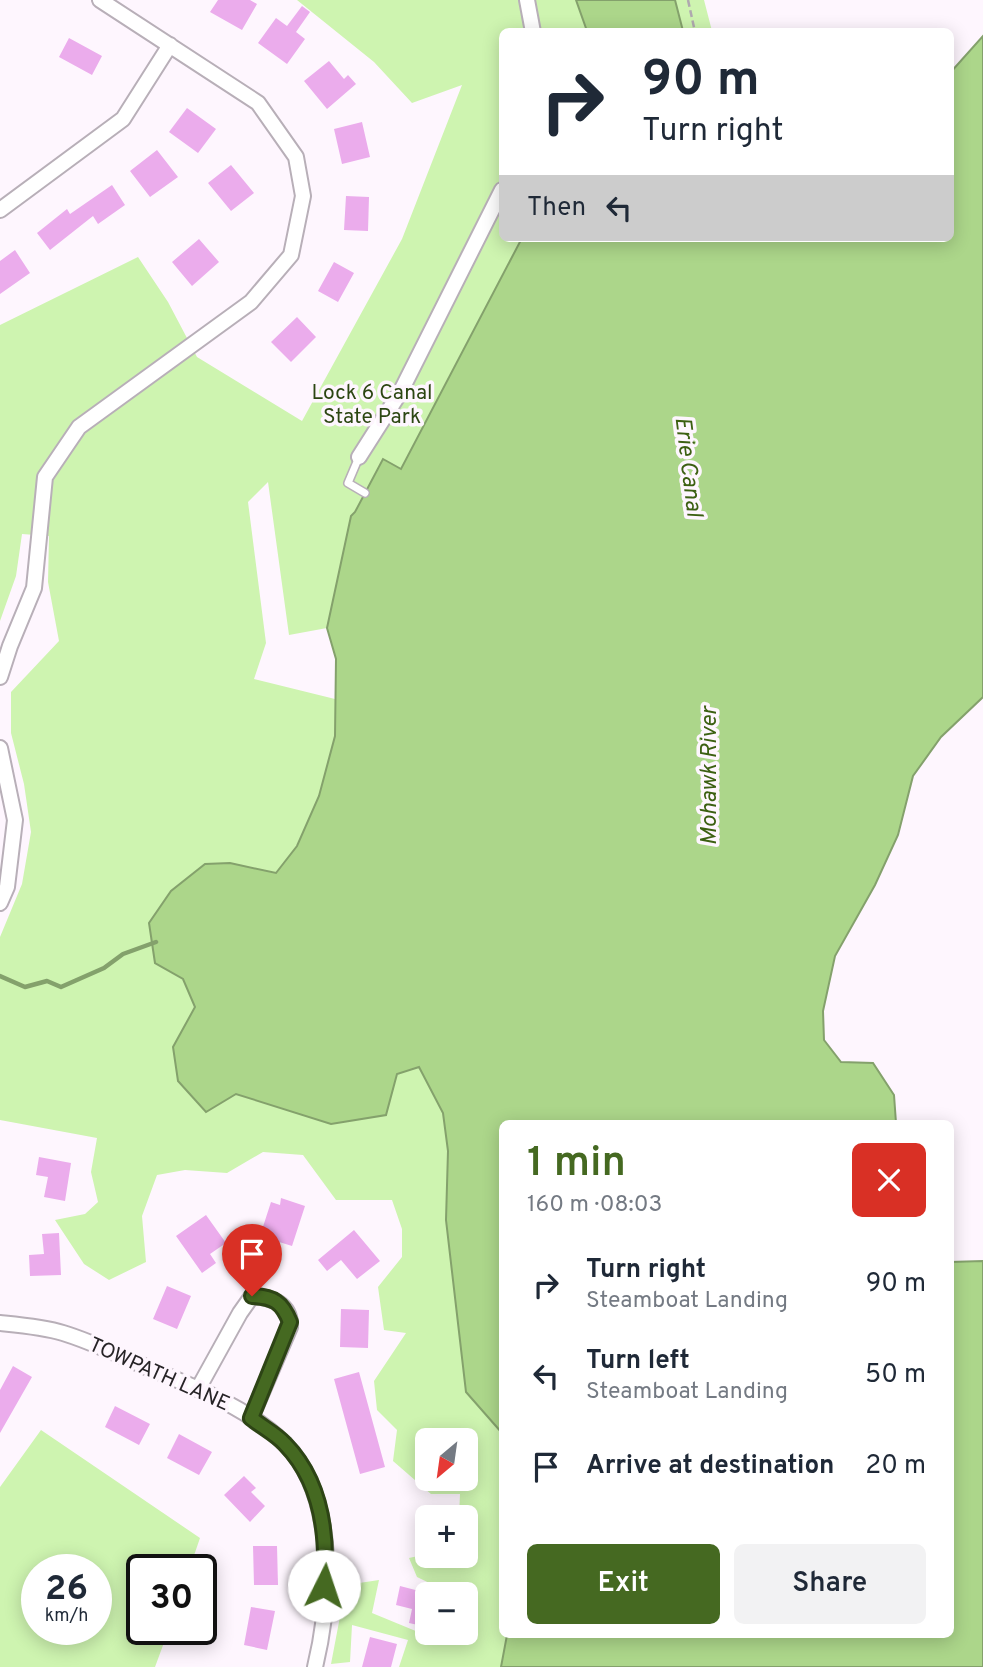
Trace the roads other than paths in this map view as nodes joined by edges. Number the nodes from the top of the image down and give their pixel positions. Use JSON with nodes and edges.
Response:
{"nodes":[{"id":1,"x":100,"y":0,"type":"edge"},
{"id":2,"x":527,"y":0,"type":"edge"},
{"id":3,"x":532,"y":28,"type":"edge"},
{"id":4,"x":170,"y":44,"type":"junction"},
{"id":5,"x":499,"y":196,"type":"edge"},
{"id":6,"x":0,"y":210,"type":"edge"},
{"id":7,"x":359,"y":457,"type":"joint"},
{"id":8,"x":365,"y":493,"type":"dead end"},
{"id":9,"x":0,"y":677,"type":"edge"},
{"id":10,"x":0,"y":748,"type":"edge"},
{"id":11,"x":0,"y":903,"type":"edge"},
{"id":12,"x":0,"y":1323,"type":"edge"},
{"id":13,"x":198,"y":1389,"type":"junction"},
{"id":14,"x":251,"y":1418,"type":"junction"},
{"id":15,"x":315,"y":1667,"type":"edge"}],
"edges":[{"from":1,"to":4,"type":"street"},
{"from":2,"to":3,"type":"street"},
{"from":4,"to":6,"type":"street"},
{"from":4,"to":9,"type":"street"},
{"from":5,"to":7,"type":"street"},
{"from":7,"to":8,"type":"lane"},
{"from":10,"to":11,"type":"street"},
{"from":12,"to":13,"type":"street","name":"TOWPATH LANE"},
{"from":13,"to":14,"type":"street","name":"TOWPATH LANE"},
{"from":13,"to":14,"type":"street"},
{"from":14,"to":15,"type":"street","name":"TOWPATH LANE"}]}
